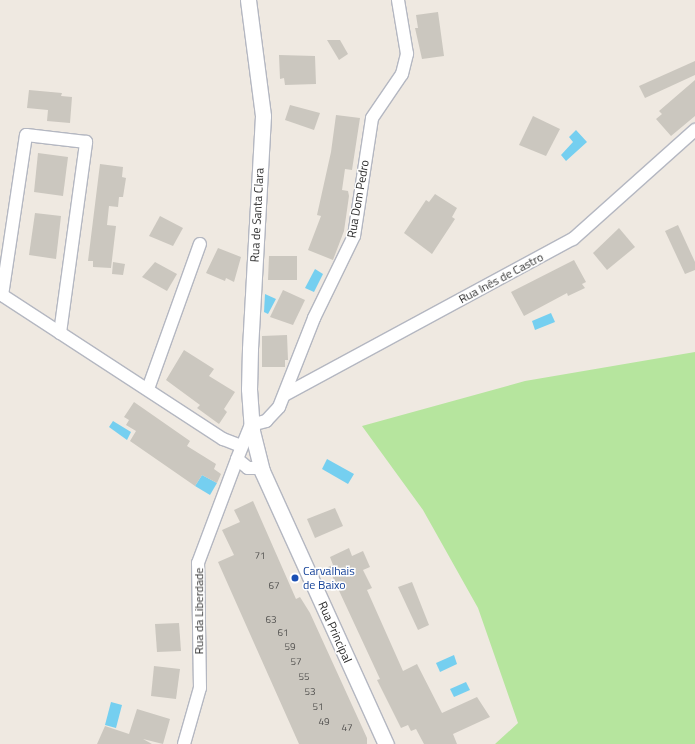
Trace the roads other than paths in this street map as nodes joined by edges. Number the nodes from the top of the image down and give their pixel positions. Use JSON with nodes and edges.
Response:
{"nodes":[{"id":1,"x":248,"y":0,"type":"edge"},
{"id":2,"x":398,"y":0,"type":"edge"},
{"id":3,"x":695,"y":130,"type":"edge"},
{"id":4,"x":200,"y":244,"type":"dead end"},
{"id":5,"x":60,"y":333,"type":"junction"},
{"id":6,"x":148,"y":389,"type":"junction"},
{"id":7,"x":286,"y":394,"type":"junction"},
{"id":8,"x":251,"y":428,"type":"junction"},
{"id":9,"x":241,"y":446,"type":"junction"},
{"id":10,"x":237,"y":459,"type":"junction"},
{"id":11,"x":261,"y":468,"type":"junction"},
{"id":12,"x":184,"y":744,"type":"edge"},
{"id":13,"x":386,"y":744,"type":"edge"}],
"edges":[{"from":1,"to":8,"type":"street","name":"Rua de Santa Clara"},
{"from":2,"to":7,"type":"street","name":"Rua Dom Pedro"},
{"from":3,"to":7,"type":"street","name":"Rua Inês de Castro"},
{"from":4,"to":6,"type":"street"},
{"from":5,"to":5,"type":"street"},
{"from":5,"to":6,"type":"street"},
{"from":6,"to":9,"type":"street"},
{"from":7,"to":8,"type":"street","name":"Rua Dom Pedro"},
{"from":8,"to":9,"type":"street","name":"Rua da Liberdade"},
{"from":8,"to":11,"type":"street","name":"Rua Principal"},
{"from":9,"to":10,"type":"street","name":"Rua da Liberdade"},
{"from":10,"to":11,"type":"street"},
{"from":10,"to":12,"type":"street","name":"Rua da Liberdade"},
{"from":11,"to":13,"type":"street","name":"Rua Principal"}]}
